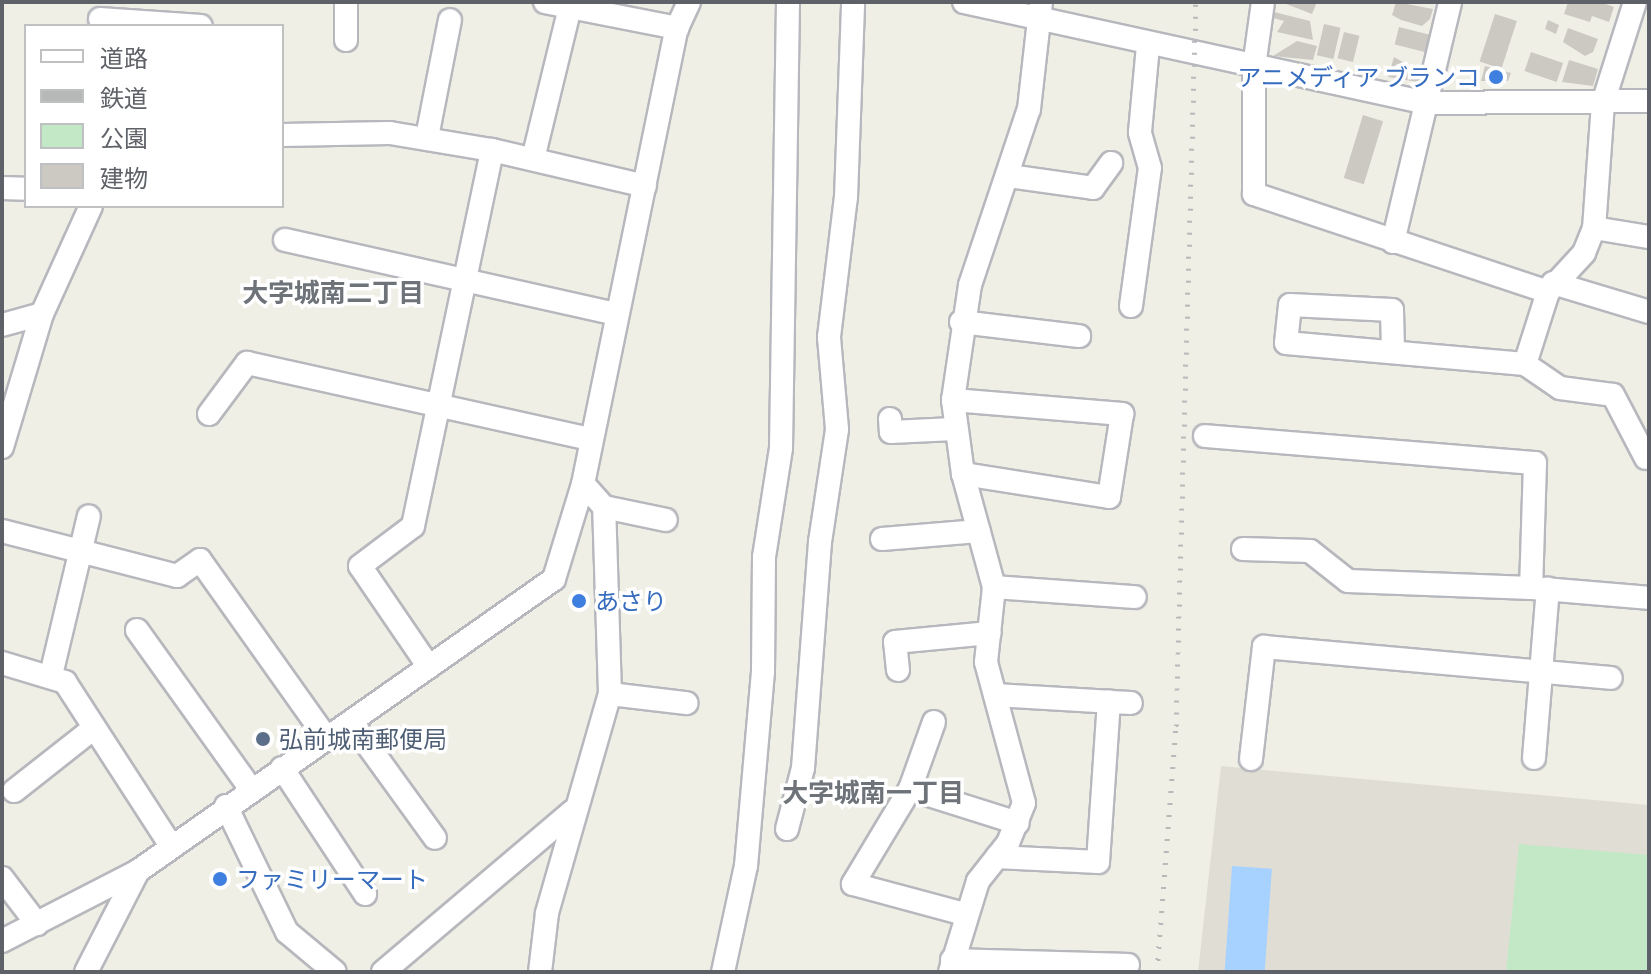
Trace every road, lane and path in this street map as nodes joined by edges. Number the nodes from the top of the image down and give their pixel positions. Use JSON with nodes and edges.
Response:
{"nodes":[{"id":1,"x":346,"y":2,"type":"edge"},
{"id":2,"x":545,"y":2,"type":"edge"},
{"id":3,"x":689,"y":2,"type":"edge"},
{"id":4,"x":788,"y":2,"type":"edge"},
{"id":5,"x":853,"y":2,"type":"edge"},
{"id":6,"x":964,"y":2,"type":"edge"},
{"id":7,"x":1263,"y":2,"type":"edge"},
{"id":8,"x":1450,"y":2,"type":"edge"},
{"id":9,"x":1635,"y":2,"type":"edge"},
{"id":10,"x":570,"y":7,"type":"junction"},
{"id":11,"x":1039,"y":11,"type":"edge"},
{"id":12,"x":101,"y":16,"type":"edge"},
{"id":13,"x":450,"y":20,"type":"dead end"},
{"id":14,"x":181,"y":24,"type":"edge"},
{"id":15,"x":677,"y":28,"type":"junction"},
{"id":16,"x":346,"y":40,"type":"dead end"},
{"id":17,"x":1148,"y":46,"type":"junction"},
{"id":18,"x":1254,"y":67,"type":"junction"},
{"id":19,"x":1649,"y":101,"type":"edge"},
{"id":20,"x":1428,"y":103,"type":"junction"},
{"id":21,"x":1603,"y":103,"type":"junction"},
{"id":22,"x":284,"y":135,"type":"edge"},
{"id":23,"x":427,"y":137,"type":"junction"},
{"id":24,"x":492,"y":150,"type":"junction"},
{"id":25,"x":533,"y":159,"type":"junction"},
{"id":26,"x":1111,"y":163,"type":"dead end"},
{"id":27,"x":1009,"y":176,"type":"junction"},
{"id":28,"x":645,"y":186,"type":"junction"},
{"id":29,"x":2,"y":188,"type":"edge"},
{"id":30,"x":24,"y":189,"type":"edge"},
{"id":31,"x":90,"y":208,"type":"edge"},
{"id":32,"x":1594,"y":228,"type":"junction"},
{"id":33,"x":1649,"y":237,"type":"edge"},
{"id":34,"x":285,"y":240,"type":"dead end"},
{"id":35,"x":1393,"y":242,"type":"junction"},
{"id":36,"x":463,"y":280,"type":"junction"},
{"id":37,"x":1550,"y":287,"type":"junction"},
{"id":38,"x":1131,"y":306,"type":"dead end"},
{"id":39,"x":1649,"y":312,"type":"edge"},
{"id":40,"x":42,"y":314,"type":"junction"},
{"id":41,"x":615,"y":314,"type":"junction"},
{"id":42,"x":961,"y":322,"type":"junction"},
{"id":43,"x":2,"y":325,"type":"edge"},
{"id":44,"x":1079,"y":336,"type":"dead end"},
{"id":45,"x":1393,"y":351,"type":"junction"},
{"id":46,"x":1525,"y":364,"type":"junction"},
{"id":47,"x":953,"y":400,"type":"junction"},
{"id":48,"x":436,"y":408,"type":"junction"},
{"id":49,"x":209,"y":414,"type":"dead end"},
{"id":50,"x":890,"y":419,"type":"dead end"},
{"id":51,"x":954,"y":429,"type":"junction"},
{"id":52,"x":1205,"y":436,"type":"dead end"},
{"id":53,"x":589,"y":439,"type":"junction"},
{"id":54,"x":2,"y":447,"type":"edge"},
{"id":55,"x":1646,"y":458,"type":"dead end"},
{"id":56,"x":963,"y":474,"type":"junction"},
{"id":57,"x":583,"y":484,"type":"junction"},
{"id":58,"x":604,"y":507,"type":"junction"},
{"id":59,"x":89,"y":516,"type":"dead end"},
{"id":60,"x":666,"y":520,"type":"dead end"},
{"id":61,"x":2,"y":531,"type":"edge"},
{"id":62,"x":979,"y":531,"type":"junction"},
{"id":63,"x":882,"y":539,"type":"dead end"},
{"id":64,"x":1243,"y":549,"type":"dead end"},
{"id":65,"x":82,"y":552,"type":"junction"},
{"id":66,"x":994,"y":587,"type":"junction"},
{"id":67,"x":1540,"y":589,"type":"junction"},
{"id":68,"x":1135,"y":597,"type":"dead end"},
{"id":69,"x":1649,"y":598,"type":"edge"},
{"id":70,"x":137,"y":630,"type":"dead end"},
{"id":71,"x":990,"y":633,"type":"junction"},
{"id":72,"x":2,"y":663,"type":"edge"},
{"id":73,"x":429,"y":667,"type":"junction"},
{"id":74,"x":898,"y":670,"type":"dead end"},
{"id":75,"x":1542,"y":671,"type":"junction"},
{"id":76,"x":51,"y":675,"type":"junction"},
{"id":77,"x":1611,"y":678,"type":"dead end"},
{"id":78,"x":610,"y":694,"type":"junction"},
{"id":79,"x":995,"y":695,"type":"junction"},
{"id":80,"x":686,"y":703,"type":"dead end"},
{"id":81,"x":351,"y":722,"type":"junction"},
{"id":82,"x":934,"y":722,"type":"dead end"},
{"id":83,"x":94,"y":728,"type":"junction"},
{"id":84,"x":327,"y":739,"type":"junction"},
{"id":85,"x":1534,"y":758,"type":"dead end"},
{"id":86,"x":1251,"y":759,"type":"dead end"},
{"id":87,"x":282,"y":768,"type":"junction"},
{"id":88,"x":250,"y":788,"type":"junction"},
{"id":89,"x":910,"y":789,"type":"junction"},
{"id":90,"x":14,"y":791,"type":"dead end"},
{"id":91,"x":226,"y":806,"type":"junction"},
{"id":92,"x":573,"y":811,"type":"junction"},
{"id":93,"x":1018,"y":823,"type":"junction"},
{"id":94,"x":787,"y":829,"type":"dead end"},
{"id":95,"x":435,"y":838,"type":"dead end"},
{"id":96,"x":170,"y":844,"type":"junction"},
{"id":97,"x":997,"y":857,"type":"junction"},
{"id":98,"x":138,"y":871,"type":"junction"},
{"id":99,"x":2,"y":878,"type":"edge"},
{"id":100,"x":365,"y":894,"type":"dead end"},
{"id":101,"x":964,"y":914,"type":"junction"},
{"id":102,"x":37,"y":924,"type":"junction"},
{"id":103,"x":2,"y":941,"type":"edge"},
{"id":104,"x":1128,"y":965,"type":"dead end"},
{"id":105,"x":951,"y":966,"type":"edge"},
{"id":106,"x":86,"y":972,"type":"edge"},
{"id":107,"x":335,"y":972,"type":"edge"},
{"id":108,"x":383,"y":972,"type":"edge"},
{"id":109,"x":540,"y":972,"type":"edge"},
{"id":110,"x":723,"y":972,"type":"edge"}],
"edges":[{"from":1,"to":16,"type":"street"},
{"from":2,"to":10,"type":"street"},
{"from":3,"to":15,"type":"street"},
{"from":4,"to":110,"type":"street"},
{"from":5,"to":94,"type":"street"},
{"from":6,"to":11,"type":"street"},
{"from":7,"to":18,"type":"street"},
{"from":8,"to":20,"type":"street"},
{"from":9,"to":21,"type":"street"},
{"from":10,"to":15,"type":"street"},
{"from":10,"to":25,"type":"street"},
{"from":11,"to":17,"type":"street"},
{"from":11,"to":27,"type":"street"},
{"from":12,"to":14,"type":"street"},
{"from":13,"to":23,"type":"street"},
{"from":15,"to":28,"type":"street"},
{"from":17,"to":18,"type":"street"},
{"from":17,"to":38,"type":"street"},
{"from":18,"to":20,"type":"street"},
{"from":18,"to":35,"type":"street"},
{"from":19,"to":21,"type":"street"},
{"from":20,"to":21,"type":"street"},
{"from":20,"to":35,"type":"street"},
{"from":21,"to":32,"type":"street"},
{"from":22,"to":23,"type":"street"},
{"from":23,"to":24,"type":"street"},
{"from":24,"to":25,"type":"street"},
{"from":24,"to":36,"type":"street"},
{"from":25,"to":28,"type":"street"},
{"from":26,"to":27,"type":"street"},
{"from":27,"to":42,"type":"street"},
{"from":28,"to":41,"type":"street"},
{"from":29,"to":30,"type":"street"},
{"from":31,"to":40,"type":"street"},
{"from":32,"to":33,"type":"street"},
{"from":32,"to":37,"type":"street"},
{"from":34,"to":36,"type":"street"},
{"from":35,"to":37,"type":"street"},
{"from":36,"to":41,"type":"street"},
{"from":36,"to":48,"type":"street"},
{"from":37,"to":39,"type":"street"},
{"from":37,"to":46,"type":"street"},
{"from":40,"to":43,"type":"street"},
{"from":40,"to":54,"type":"street"},
{"from":41,"to":53,"type":"street"},
{"from":42,"to":44,"type":"street"},
{"from":42,"to":47,"type":"street"},
{"from":45,"to":45,"type":"street"},
{"from":45,"to":46,"type":"street"},
{"from":46,"to":55,"type":"street"},
{"from":47,"to":51,"type":"street"},
{"from":47,"to":56,"type":"street"},
{"from":48,"to":49,"type":"street"},
{"from":48,"to":53,"type":"street"},
{"from":48,"to":73,"type":"street"},
{"from":50,"to":51,"type":"street"},
{"from":51,"to":56,"type":"street"},
{"from":52,"to":67,"type":"street"},
{"from":53,"to":57,"type":"street"},
{"from":56,"to":62,"type":"street"},
{"from":57,"to":58,"type":"street"},
{"from":57,"to":73,"type":"street"},
{"from":58,"to":60,"type":"street"},
{"from":58,"to":78,"type":"street"},
{"from":59,"to":65,"type":"street"},
{"from":61,"to":65,"type":"street"},
{"from":62,"to":63,"type":"street"},
{"from":62,"to":66,"type":"street"},
{"from":64,"to":67,"type":"street"},
{"from":65,"to":76,"type":"street"},
{"from":65,"to":84,"type":"street"},
{"from":66,"to":68,"type":"street"},
{"from":66,"to":71,"type":"street"},
{"from":67,"to":69,"type":"street"},
{"from":67,"to":75,"type":"street"},
{"from":70,"to":88,"type":"street"},
{"from":71,"to":74,"type":"street"},
{"from":71,"to":79,"type":"street"},
{"from":72,"to":76,"type":"street"},
{"from":73,"to":81,"type":"street"},
{"from":75,"to":77,"type":"street"},
{"from":75,"to":85,"type":"street"},
{"from":75,"to":86,"type":"street"},
{"from":76,"to":83,"type":"street"},
{"from":78,"to":80,"type":"street"},
{"from":78,"to":92,"type":"street"},
{"from":79,"to":93,"type":"street"},
{"from":79,"to":97,"type":"street"},
{"from":81,"to":84,"type":"street"},
{"from":81,"to":95,"type":"street"},
{"from":82,"to":89,"type":"street"},
{"from":83,"to":90,"type":"street"},
{"from":83,"to":96,"type":"street"},
{"from":84,"to":87,"type":"street"},
{"from":87,"to":88,"type":"street"},
{"from":87,"to":100,"type":"street"},
{"from":88,"to":91,"type":"street"},
{"from":89,"to":93,"type":"street"},
{"from":89,"to":101,"type":"street"},
{"from":91,"to":96,"type":"street"},
{"from":91,"to":107,"type":"street"},
{"from":92,"to":108,"type":"street"},
{"from":92,"to":109,"type":"street"},
{"from":93,"to":97,"type":"street"},
{"from":96,"to":98,"type":"street"},
{"from":97,"to":101,"type":"street"},
{"from":98,"to":102,"type":"street"},
{"from":98,"to":106,"type":"street"},
{"from":99,"to":102,"type":"street"},
{"from":101,"to":105,"type":"street"},
{"from":102,"to":103,"type":"street"},
{"from":104,"to":105,"type":"street"}]}
